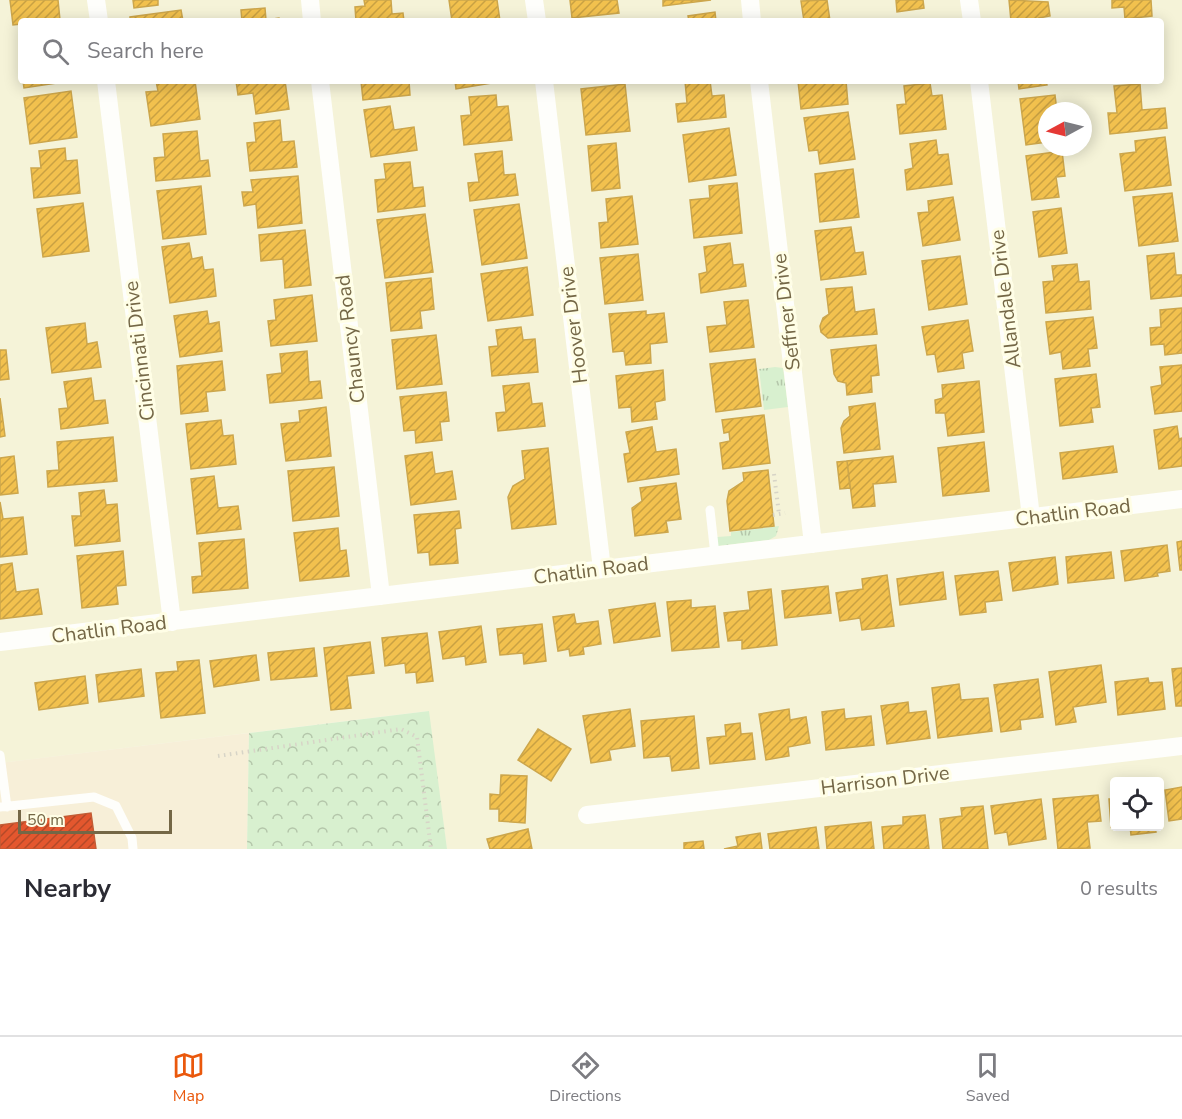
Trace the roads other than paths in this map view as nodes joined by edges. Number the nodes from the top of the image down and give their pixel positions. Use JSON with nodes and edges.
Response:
{"nodes":[{"id":1,"x":96,"y":0,"type":"edge"},
{"id":2,"x":310,"y":0,"type":"edge"},
{"id":3,"x":534,"y":0,"type":"edge"},
{"id":4,"x":750,"y":0,"type":"edge"},
{"id":5,"x":969,"y":0,"type":"edge"},
{"id":6,"x":99,"y":18,"type":"edge"},
{"id":7,"x":312,"y":18,"type":"edge"},
{"id":8,"x":537,"y":18,"type":"edge"},
{"id":9,"x":752,"y":18,"type":"edge"},
{"id":10,"x":972,"y":18,"type":"edge"},
{"id":11,"x":106,"y":84,"type":"edge"},
{"id":12,"x":320,"y":84,"type":"edge"},
{"id":13,"x":544,"y":84,"type":"edge"},
{"id":14,"x":759,"y":84,"type":"edge"},
{"id":15,"x":979,"y":84,"type":"edge"},
{"id":16,"x":1182,"y":499,"type":"edge"},
{"id":17,"x":710,"y":510,"type":"dead end"},
{"id":18,"x":1032,"y":517,"type":"junction"},
{"id":19,"x":813,"y":544,"type":"junction"},
{"id":20,"x":715,"y":555,"type":"junction"},
{"id":21,"x":602,"y":569,"type":"junction"},
{"id":22,"x":381,"y":596,"type":"junction"},
{"id":23,"x":172,"y":622,"type":"junction"},
{"id":24,"x":0,"y":642,"type":"edge"},
{"id":25,"x":1182,"y":746,"type":"edge"},
{"id":26,"x":0,"y":755,"type":"edge"},
{"id":27,"x":4,"y":807,"type":"edge"},
{"id":28,"x":588,"y":815,"type":"dead end"},
{"id":29,"x":133,"y":849,"type":"edge"}],
"edges":[{"from":1,"to":6,"type":"street"},
{"from":2,"to":7,"type":"street"},
{"from":3,"to":8,"type":"street"},
{"from":4,"to":9,"type":"street"},
{"from":5,"to":10,"type":"street"},
{"from":11,"to":23,"type":"street","name":"Cincinnati Drive"},
{"from":12,"to":22,"type":"street","name":"Chauncy Road"},
{"from":13,"to":21,"type":"street","name":"Hoover Drive"},
{"from":14,"to":19,"type":"street","name":"Seffner Drive"},
{"from":15,"to":18,"type":"street","name":"Allandale Drive"},
{"from":16,"to":18,"type":"street","name":"Chatlin Road"},
{"from":17,"to":20,"type":"lane"},
{"from":18,"to":19,"type":"street","name":"Chatlin Road"},
{"from":19,"to":20,"type":"street","name":"Chatlin Road"},
{"from":20,"to":21,"type":"street","name":"Chatlin Road"},
{"from":21,"to":22,"type":"street","name":"Chatlin Road"},
{"from":22,"to":23,"type":"street","name":"Chatlin Road"},
{"from":23,"to":24,"type":"street","name":"Chatlin Road"},
{"from":25,"to":28,"type":"street","name":"Harrison Drive"},
{"from":26,"to":27,"type":"lane"},
{"from":27,"to":29,"type":"lane"}]}
